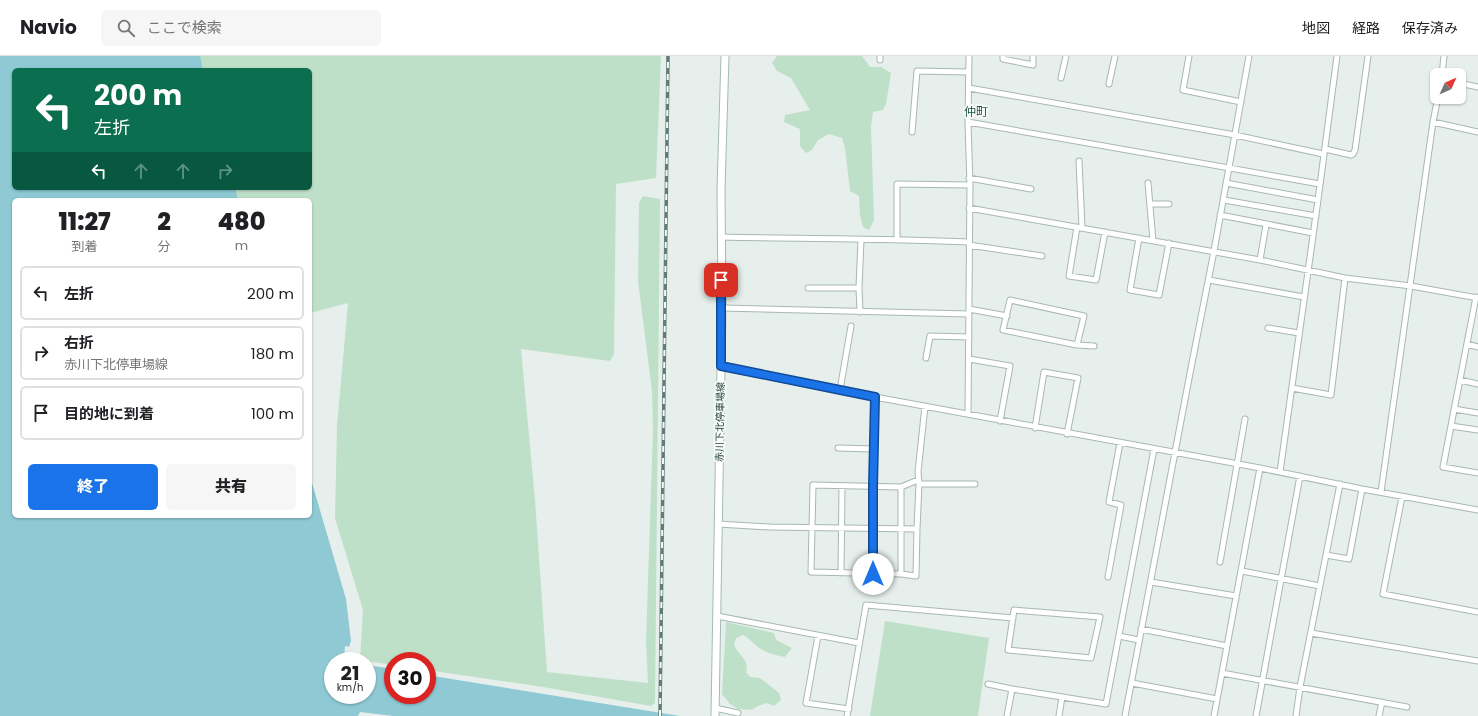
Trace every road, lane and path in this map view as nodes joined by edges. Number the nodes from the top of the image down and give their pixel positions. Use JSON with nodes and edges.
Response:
{"nodes":[{"id":1,"x":725,"y":56,"type":"edge"},
{"id":2,"x":969,"y":56,"type":"edge"},
{"id":3,"x":1003,"y":56,"type":"edge"},
{"id":4,"x":1033,"y":56,"type":"edge"},
{"id":5,"x":1066,"y":56,"type":"edge"},
{"id":6,"x":1115,"y":56,"type":"edge"},
{"id":7,"x":1189,"y":56,"type":"edge"},
{"id":8,"x":1249,"y":56,"type":"edge"},
{"id":9,"x":1337,"y":56,"type":"edge"},
{"id":10,"x":1368,"y":56,"type":"edge"},
{"id":11,"x":1444,"y":56,"type":"edge"},
{"id":12,"x":1443,"y":68,"type":"edge"},
{"id":13,"x":969,"y":72,"type":"junction"},
{"id":14,"x":1061,"y":78,"type":"dead end"},
{"id":15,"x":1109,"y":84,"type":"dead end"},
{"id":16,"x":1466,"y":84,"type":"edge"},
{"id":17,"x":1478,"y":87,"type":"edge"},
{"id":18,"x":969,"y":88,"type":"junction"},
{"id":19,"x":1241,"y":102,"type":"junction"},
{"id":20,"x":1437,"y":104,"type":"edge"},
{"id":21,"x":968,"y":122,"type":"junction"},
{"id":22,"x":1433,"y":122,"type":"junction"},
{"id":23,"x":912,"y":132,"type":"dead end"},
{"id":24,"x":1478,"y":132,"type":"edge"},
{"id":25,"x":1235,"y":135,"type":"junction"},
{"id":26,"x":1324,"y":151,"type":"junction"},
{"id":27,"x":1079,"y":161,"type":"dead end"},
{"id":28,"x":1228,"y":169,"type":"junction"},
{"id":29,"x":969,"y":178,"type":"junction"},
{"id":30,"x":1148,"y":183,"type":"dead end"},
{"id":31,"x":1226,"y":183,"type":"junction"},
{"id":32,"x":1320,"y":184,"type":"junction"},
{"id":33,"x":970,"y":185,"type":"junction"},
{"id":34,"x":1031,"y":189,"type":"dead end"},
{"id":35,"x":1224,"y":200,"type":"junction"},
{"id":36,"x":1318,"y":200,"type":"junction"},
{"id":37,"x":1150,"y":204,"type":"junction"},
{"id":38,"x":1169,"y":204,"type":"dead end"},
{"id":39,"x":969,"y":208,"type":"junction"},
{"id":40,"x":1220,"y":216,"type":"junction"},
{"id":41,"x":1316,"y":216,"type":"junction"},
{"id":42,"x":1266,"y":225,"type":"junction"},
{"id":43,"x":1079,"y":228,"type":"junction"},
{"id":44,"x":1105,"y":232,"type":"junction"},
{"id":45,"x":1313,"y":233,"type":"junction"},
{"id":46,"x":721,"y":237,"type":"junction"},
{"id":47,"x":1139,"y":238,"type":"junction"},
{"id":48,"x":897,"y":239,"type":"junction"},
{"id":49,"x":861,"y":240,"type":"junction"},
{"id":50,"x":1153,"y":241,"type":"junction"},
{"id":51,"x":969,"y":243,"type":"junction"},
{"id":52,"x":1169,"y":243,"type":"junction"},
{"id":53,"x":1214,"y":251,"type":"junction"},
{"id":54,"x":1042,"y":256,"type":"dead end"},
{"id":55,"x":1260,"y":260,"type":"junction"},
{"id":56,"x":1308,"y":271,"type":"junction"},
{"id":57,"x":1345,"y":278,"type":"junction"},
{"id":58,"x":1209,"y":280,"type":"junction"},
{"id":59,"x":1411,"y":286,"type":"junction"},
{"id":60,"x":808,"y":288,"type":"dead end"},
{"id":61,"x":859,"y":288,"type":"junction"},
{"id":62,"x":1304,"y":297,"type":"junction"},
{"id":63,"x":1477,"y":297,"type":"edge"},
{"id":64,"x":722,"y":308,"type":"junction"},
{"id":65,"x":860,"y":312,"type":"junction"},
{"id":66,"x":969,"y":312,"type":"junction"},
{"id":67,"x":1006,"y":316,"type":"junction"},
{"id":68,"x":851,"y":326,"type":"dead end"},
{"id":69,"x":1268,"y":328,"type":"dead end"},
{"id":70,"x":1299,"y":333,"type":"junction"},
{"id":71,"x":969,"y":337,"type":"junction"},
{"id":72,"x":1467,"y":344,"type":"junction"},
{"id":73,"x":1077,"y":345,"type":"junction"},
{"id":74,"x":1094,"y":346,"type":"dead end"},
{"id":75,"x":1478,"y":347,"type":"edge"},
{"id":76,"x":926,"y":358,"type":"dead end"},
{"id":77,"x":969,"y":359,"type":"junction"},
{"id":78,"x":721,"y":366,"type":"junction"},
{"id":79,"x":1460,"y":380,"type":"junction"},
{"id":80,"x":1478,"y":384,"type":"edge"},
{"id":81,"x":1292,"y":388,"type":"junction"},
{"id":82,"x":840,"y":390,"type":"junction"},
{"id":83,"x":875,"y":397,"type":"junction"},
{"id":84,"x":925,"y":406,"type":"junction"},
{"id":85,"x":1454,"y":409,"type":"junction"},
{"id":86,"x":1478,"y":413,"type":"edge"},
{"id":87,"x":968,"y":414,"type":"junction"},
{"id":88,"x":1245,"y":419,"type":"dead end"},
{"id":89,"x":1000,"y":421,"type":"junction"},
{"id":90,"x":1451,"y":426,"type":"junction"},
{"id":91,"x":1035,"y":428,"type":"junction"},
{"id":92,"x":1478,"y":430,"type":"edge"},
{"id":93,"x":1067,"y":434,"type":"junction"},
{"id":94,"x":1120,"y":443,"type":"junction"},
{"id":95,"x":838,"y":448,"type":"dead end"},
{"id":96,"x":874,"y":449,"type":"junction"},
{"id":97,"x":1154,"y":449,"type":"junction"},
{"id":98,"x":1175,"y":453,"type":"junction"},
{"id":99,"x":1237,"y":465,"type":"junction"},
{"id":100,"x":1260,"y":468,"type":"junction"},
{"id":101,"x":1280,"y":472,"type":"junction"},
{"id":102,"x":1478,"y":473,"type":"edge"},
{"id":103,"x":1300,"y":476,"type":"junction"},
{"id":104,"x":918,"y":482,"type":"junction"},
{"id":105,"x":975,"y":484,"type":"dead end"},
{"id":106,"x":1340,"y":484,"type":"junction"},
{"id":107,"x":842,"y":486,"type":"junction"},
{"id":108,"x":873,"y":486,"type":"junction"},
{"id":109,"x":901,"y":487,"type":"junction"},
{"id":110,"x":1362,"y":489,"type":"junction"},
{"id":111,"x":1381,"y":492,"type":"junction"},
{"id":112,"x":1402,"y":497,"type":"junction"},
{"id":113,"x":1478,"y":510,"type":"edge"},
{"id":114,"x":718,"y":524,"type":"junction"},
{"id":115,"x":812,"y":527,"type":"junction"},
{"id":116,"x":841,"y":528,"type":"junction"},
{"id":117,"x":873,"y":528,"type":"junction"},
{"id":118,"x":901,"y":529,"type":"junction"},
{"id":119,"x":917,"y":529,"type":"junction"},
{"id":120,"x":1326,"y":555,"type":"junction"},
{"id":121,"x":1220,"y":562,"type":"dead end"},
{"id":122,"x":1242,"y":571,"type":"junction"},
{"id":123,"x":841,"y":573,"type":"junction"},
{"id":124,"x":873,"y":574,"type":"junction"},
{"id":125,"x":901,"y":574,"type":"junction"},
{"id":126,"x":1108,"y":577,"type":"dead end"},
{"id":127,"x":1282,"y":578,"type":"junction"},
{"id":128,"x":1151,"y":582,"type":"junction"},
{"id":129,"x":1320,"y":586,"type":"junction"},
{"id":130,"x":1236,"y":596,"type":"junction"},
{"id":131,"x":1478,"y":612,"type":"edge"},
{"id":132,"x":717,"y":616,"type":"junction"},
{"id":133,"x":1013,"y":618,"type":"junction"},
{"id":134,"x":1142,"y":629,"type":"junction"},
{"id":135,"x":1311,"y":633,"type":"junction"},
{"id":136,"x":818,"y":636,"type":"junction"},
{"id":137,"x":1119,"y":636,"type":"junction"},
{"id":138,"x":1139,"y":640,"type":"junction"},
{"id":139,"x":859,"y":643,"type":"junction"},
{"id":140,"x":1227,"y":646,"type":"junction"},
{"id":141,"x":1478,"y":661,"type":"edge"},
{"id":142,"x":1222,"y":672,"type":"junction"},
{"id":143,"x":1262,"y":679,"type":"junction"},
{"id":144,"x":1132,"y":683,"type":"junction"},
{"id":145,"x":988,"y":684,"type":"dead end"},
{"id":146,"x":1300,"y":687,"type":"junction"},
{"id":147,"x":1012,"y":689,"type":"junction"},
{"id":148,"x":1062,"y":697,"type":"junction"},
{"id":149,"x":1217,"y":699,"type":"junction"},
{"id":150,"x":1382,"y":702,"type":"junction"},
{"id":151,"x":1408,"y":707,"type":"dead end"},
{"id":152,"x":715,"y":708,"type":"junction"},
{"id":153,"x":849,"y":709,"type":"junction"},
{"id":154,"x":738,"y":713,"type":"dead end"},
{"id":155,"x":715,"y":716,"type":"edge"},
{"id":156,"x":847,"y":716,"type":"edge"},
{"id":157,"x":1007,"y":716,"type":"edge"},
{"id":158,"x":1059,"y":716,"type":"edge"},
{"id":159,"x":1125,"y":716,"type":"edge"},
{"id":160,"x":1214,"y":716,"type":"edge"},
{"id":161,"x":1256,"y":716,"type":"edge"},
{"id":162,"x":1296,"y":716,"type":"edge"},
{"id":163,"x":1379,"y":716,"type":"edge"}],
"edges":[{"from":1,"to":46,"type":"main road","name":"赤川下北停車場線"},
{"from":2,"to":13,"type":"street"},
{"from":3,"to":4,"type":"street"},
{"from":5,"to":14,"type":"street"},
{"from":6,"to":15,"type":"street"},
{"from":7,"to":19,"type":"street"},
{"from":8,"to":19,"type":"street"},
{"from":9,"to":26,"type":"street"},
{"from":10,"to":26,"type":"street"},
{"from":11,"to":12,"type":"street"},
{"from":13,"to":18,"type":"street"},
{"from":13,"to":23,"type":"street"},
{"from":16,"to":17,"type":"street"},
{"from":18,"to":21,"type":"street"},
{"from":18,"to":25,"type":"street"},
{"from":19,"to":25,"type":"street"},
{"from":20,"to":22,"type":"street"},
{"from":21,"to":28,"type":"street"},
{"from":21,"to":29,"type":"street"},
{"from":22,"to":24,"type":"street"},
{"from":22,"to":59,"type":"street"},
{"from":25,"to":26,"type":"street"},
{"from":25,"to":28,"type":"street"},
{"from":26,"to":32,"type":"street"},
{"from":27,"to":43,"type":"street"},
{"from":28,"to":31,"type":"street"},
{"from":28,"to":32,"type":"street"},
{"from":29,"to":33,"type":"street"},
{"from":29,"to":34,"type":"street"},
{"from":30,"to":37,"type":"street"},
{"from":31,"to":35,"type":"street"},
{"from":31,"to":36,"type":"street"},
{"from":32,"to":36,"type":"street"},
{"from":33,"to":39,"type":"street"},
{"from":33,"to":48,"type":"street"},
{"from":35,"to":40,"type":"street"},
{"from":35,"to":41,"type":"street"},
{"from":36,"to":41,"type":"street"},
{"from":37,"to":38,"type":"street"},
{"from":37,"to":50,"type":"street"},
{"from":39,"to":43,"type":"street"},
{"from":39,"to":51,"type":"street"},
{"from":40,"to":42,"type":"street"},
{"from":40,"to":53,"type":"street"},
{"from":41,"to":45,"type":"street"},
{"from":42,"to":45,"type":"street"},
{"from":42,"to":55,"type":"street"},
{"from":43,"to":44,"type":"street"},
{"from":43,"to":44,"type":"street"},
{"from":44,"to":47,"type":"street"},
{"from":45,"to":56,"type":"street"},
{"from":46,"to":49,"type":"street"},
{"from":46,"to":64,"type":"main road","name":"赤川下北停車場線"},
{"from":47,"to":50,"type":"street"},
{"from":47,"to":52,"type":"street"},
{"from":48,"to":49,"type":"street"},
{"from":48,"to":51,"type":"street"},
{"from":49,"to":61,"type":"street"},
{"from":50,"to":52,"type":"street"},
{"from":51,"to":54,"type":"street"},
{"from":51,"to":66,"type":"street"},
{"from":52,"to":53,"type":"street"},
{"from":53,"to":55,"type":"street"},
{"from":53,"to":58,"type":"street"},
{"from":55,"to":56,"type":"street"},
{"from":56,"to":57,"type":"street"},
{"from":56,"to":62,"type":"street"},
{"from":57,"to":59,"type":"street"},
{"from":57,"to":81,"type":"street"},
{"from":58,"to":62,"type":"street"},
{"from":58,"to":98,"type":"street"},
{"from":59,"to":63,"type":"street"},
{"from":59,"to":111,"type":"street"},
{"from":60,"to":61,"type":"street"},
{"from":61,"to":65,"type":"street"},
{"from":62,"to":70,"type":"street"},
{"from":63,"to":72,"type":"street"},
{"from":64,"to":65,"type":"street"},
{"from":64,"to":78,"type":"main road","name":"赤川下北停車場線"},
{"from":65,"to":66,"type":"street"},
{"from":66,"to":67,"type":"street"},
{"from":66,"to":71,"type":"street"},
{"from":67,"to":73,"type":"street"},
{"from":67,"to":73,"type":"street"},
{"from":68,"to":82,"type":"street"},
{"from":69,"to":70,"type":"street"},
{"from":70,"to":81,"type":"street"},
{"from":71,"to":76,"type":"street"},
{"from":71,"to":77,"type":"street"},
{"from":72,"to":75,"type":"street"},
{"from":72,"to":79,"type":"street"},
{"from":73,"to":74,"type":"street"},
{"from":77,"to":87,"type":"street"},
{"from":77,"to":89,"type":"street"},
{"from":78,"to":82,"type":"street"},
{"from":78,"to":114,"type":"main road","name":"赤川下北停車場線"},
{"from":79,"to":80,"type":"street"},
{"from":79,"to":85,"type":"street"},
{"from":81,"to":101,"type":"street"},
{"from":82,"to":83,"type":"street"},
{"from":83,"to":84,"type":"street"},
{"from":83,"to":96,"type":"street"},
{"from":84,"to":87,"type":"street"},
{"from":84,"to":104,"type":"street"},
{"from":85,"to":86,"type":"street"},
{"from":85,"to":90,"type":"street"},
{"from":87,"to":89,"type":"street"},
{"from":88,"to":99,"type":"street"},
{"from":89,"to":91,"type":"street"},
{"from":90,"to":92,"type":"street"},
{"from":90,"to":102,"type":"street"},
{"from":91,"to":93,"type":"street"},
{"from":91,"to":93,"type":"street"},
{"from":93,"to":94,"type":"street"},
{"from":94,"to":97,"type":"street"},
{"from":94,"to":126,"type":"street"},
{"from":95,"to":96,"type":"street"},
{"from":96,"to":108,"type":"street"},
{"from":97,"to":98,"type":"street"},
{"from":97,"to":137,"type":"street"},
{"from":98,"to":99,"type":"street"},
{"from":98,"to":128,"type":"street"},
{"from":99,"to":100,"type":"street"},
{"from":99,"to":121,"type":"street"},
{"from":100,"to":101,"type":"street"},
{"from":100,"to":122,"type":"street"},
{"from":101,"to":103,"type":"street"},
{"from":103,"to":106,"type":"street"},
{"from":103,"to":127,"type":"street"},
{"from":104,"to":105,"type":"street"},
{"from":104,"to":109,"type":"street"},
{"from":104,"to":119,"type":"street"},
{"from":106,"to":110,"type":"street"},
{"from":106,"to":120,"type":"street"},
{"from":107,"to":108,"type":"street"},
{"from":107,"to":115,"type":"street"},
{"from":107,"to":116,"type":"street"},
{"from":108,"to":109,"type":"street"},
{"from":108,"to":117,"type":"street"},
{"from":109,"to":118,"type":"street"},
{"from":110,"to":111,"type":"street"},
{"from":110,"to":120,"type":"street"},
{"from":111,"to":112,"type":"street"},
{"from":112,"to":113,"type":"street"},
{"from":112,"to":131,"type":"street"},
{"from":114,"to":115,"type":"street"},
{"from":114,"to":132,"type":"main road","name":"赤川下北停車場線"},
{"from":115,"to":116,"type":"street"},
{"from":115,"to":123,"type":"street"},
{"from":116,"to":117,"type":"street"},
{"from":116,"to":123,"type":"street"},
{"from":117,"to":118,"type":"street"},
{"from":117,"to":124,"type":"street"},
{"from":118,"to":119,"type":"street"},
{"from":118,"to":125,"type":"street"},
{"from":119,"to":125,"type":"street"},
{"from":120,"to":129,"type":"street"},
{"from":122,"to":127,"type":"street"},
{"from":122,"to":130,"type":"street"},
{"from":123,"to":124,"type":"street"},
{"from":124,"to":125,"type":"street"},
{"from":127,"to":129,"type":"street"},
{"from":127,"to":143,"type":"street"},
{"from":128,"to":130,"type":"street"},
{"from":128,"to":134,"type":"street"},
{"from":129,"to":135,"type":"street"},
{"from":130,"to":140,"type":"street"},
{"from":132,"to":136,"type":"street"},
{"from":132,"to":152,"type":"main road","name":"赤川下北停車場線"},
{"from":133,"to":133,"type":"street"},
{"from":133,"to":139,"type":"street"},
{"from":134,"to":138,"type":"street"},
{"from":134,"to":140,"type":"street"},
{"from":135,"to":141,"type":"street"},
{"from":135,"to":146,"type":"street"},
{"from":136,"to":139,"type":"street"},
{"from":136,"to":153,"type":"street"},
{"from":137,"to":138,"type":"street"},
{"from":137,"to":148,"type":"street"},
{"from":138,"to":144,"type":"street"},
{"from":139,"to":153,"type":"street"},
{"from":140,"to":142,"type":"street"},
{"from":142,"to":143,"type":"street"},
{"from":142,"to":149,"type":"street"},
{"from":143,"to":146,"type":"street"},
{"from":143,"to":161,"type":"street"},
{"from":144,"to":149,"type":"street"},
{"from":144,"to":159,"type":"street"},
{"from":145,"to":147,"type":"street"},
{"from":146,"to":150,"type":"street"},
{"from":146,"to":162,"type":"street"},
{"from":147,"to":148,"type":"street"},
{"from":147,"to":157,"type":"street"},
{"from":148,"to":158,"type":"street"},
{"from":149,"to":160,"type":"street"},
{"from":150,"to":151,"type":"street"},
{"from":150,"to":163,"type":"street"},
{"from":152,"to":154,"type":"street"},
{"from":152,"to":155,"type":"main road","name":"赤川下北停車場線"},
{"from":153,"to":156,"type":"street"}]}
